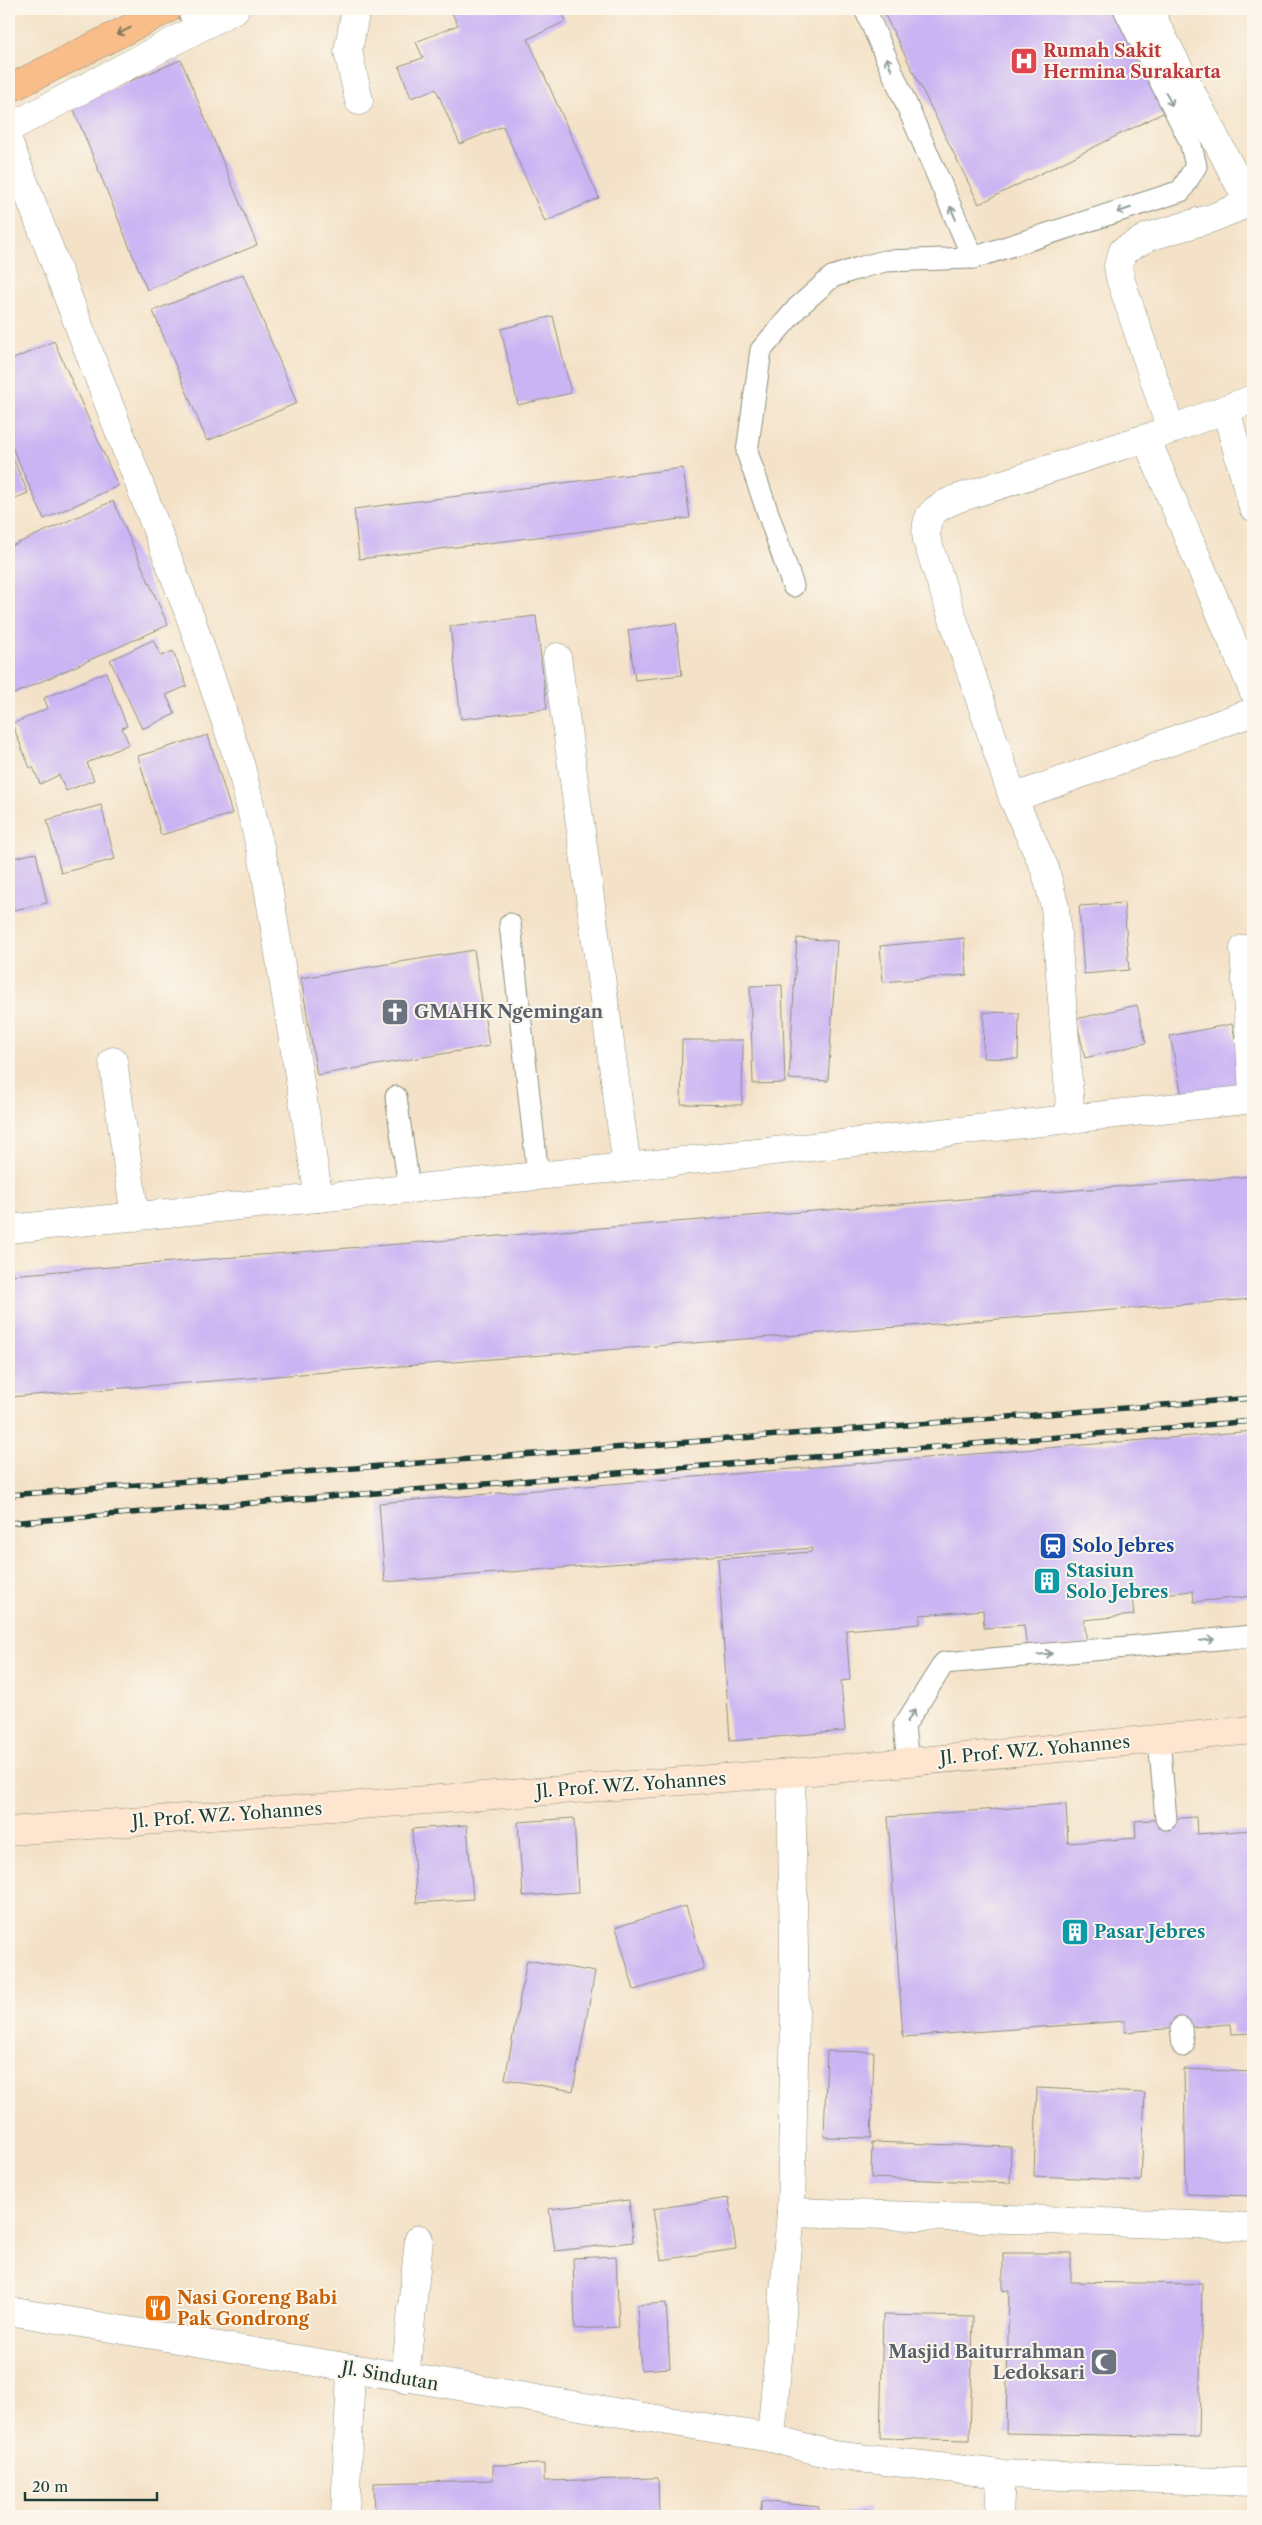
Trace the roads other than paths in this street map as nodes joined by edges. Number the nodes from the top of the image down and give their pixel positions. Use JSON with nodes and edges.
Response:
{"nodes":[{"id":1,"x":168,"y":9,"type":"edge"},
{"id":2,"x":235,"y":9,"type":"edge"},
{"id":3,"x":356,"y":9,"type":"edge"},
{"id":4,"x":865,"y":9,"type":"edge"},
{"id":5,"x":1124,"y":9,"type":"edge"},
{"id":6,"x":1148,"y":9,"type":"edge"},
{"id":7,"x":192,"y":19,"type":"edge"},
{"id":8,"x":9,"y":89,"type":"edge"},
{"id":9,"x":359,"y":100,"type":"dead end"},
{"id":10,"x":9,"y":128,"type":"edge"},
{"id":11,"x":9,"y":143,"type":"edge"},
{"id":12,"x":972,"y":258,"type":"junction"},
{"id":13,"x":1253,"y":399,"type":"edge"},
{"id":14,"x":1226,"y":410,"type":"junction"},
{"id":15,"x":1159,"y":434,"type":"junction"},
{"id":16,"x":1253,"y":507,"type":"edge"},
{"id":17,"x":792,"y":586,"type":"dead end"},
{"id":18,"x":557,"y":657,"type":"dead end"},
{"id":19,"x":1253,"y":690,"type":"edge"},
{"id":20,"x":1253,"y":712,"type":"edge"},
{"id":21,"x":1012,"y":798,"type":"junction"},
{"id":22,"x":510,"y":924,"type":"dead end"},
{"id":23,"x":1244,"y":949,"type":"dead end"},
{"id":24,"x":113,"y":1061,"type":"dead end"},
{"id":25,"x":1253,"y":1092,"type":"edge"},
{"id":26,"x":396,"y":1097,"type":"dead end"},
{"id":27,"x":1253,"y":1100,"type":"edge"},
{"id":28,"x":1072,"y":1120,"type":"junction"},
{"id":29,"x":628,"y":1167,"type":"junction"},
{"id":30,"x":538,"y":1176,"type":"junction"},
{"id":31,"x":408,"y":1188,"type":"junction"},
{"id":32,"x":319,"y":1198,"type":"junction"},
{"id":33,"x":135,"y":1216,"type":"junction"},
{"id":34,"x":9,"y":1229,"type":"edge"},
{"id":35,"x":1253,"y":1636,"type":"edge"},
{"id":36,"x":1253,"y":1730,"type":"edge"},
{"id":37,"x":1159,"y":1739,"type":"junction"},
{"id":38,"x":908,"y":1762,"type":"junction"},
{"id":39,"x":790,"y":1773,"type":"junction"},
{"id":40,"x":1166,"y":1819,"type":"dead end"},
{"id":41,"x":9,"y":1832,"type":"edge"},
{"id":42,"x":791,"y":2212,"type":"junction"},
{"id":43,"x":1253,"y":2227,"type":"edge"},
{"id":44,"x":419,"y":2239,"type":"dead end"},
{"id":45,"x":9,"y":2311,"type":"edge"},
{"id":46,"x":351,"y":2369,"type":"junction"},
{"id":47,"x":405,"y":2379,"type":"junction"},
{"id":48,"x":771,"y":2438,"type":"junction"},
{"id":49,"x":1001,"y":2474,"type":"junction"},
{"id":50,"x":1253,"y":2482,"type":"edge"},
{"id":51,"x":345,"y":2516,"type":"edge"},
{"id":52,"x":1000,"y":2516,"type":"edge"}],
"edges":[{"from":1,"to":8,"type":"main road","one_way":true},
{"from":2,"to":7,"type":"street"},
{"from":3,"to":9,"type":"street"},
{"from":12,"to":4,"type":"lane","one_way":true},
{"from":5,"to":12,"type":"lane","one_way":true},
{"from":6,"to":15,"type":"street"},
{"from":7,"to":10,"type":"street"},
{"from":11,"to":32,"type":"street"},
{"from":12,"to":17,"type":"lane"},
{"from":13,"to":14,"type":"street"},
{"from":14,"to":15,"type":"street"},
{"from":14,"to":16,"type":"street"},
{"from":15,"to":19,"type":"street"},
{"from":15,"to":21,"type":"street"},
{"from":18,"to":29,"type":"street"},
{"from":20,"to":21,"type":"street"},
{"from":21,"to":28,"type":"street"},
{"from":22,"to":30,"type":"lane"},
{"from":23,"to":25,"type":"street"},
{"from":24,"to":33,"type":"street"},
{"from":26,"to":31,"type":"lane"},
{"from":27,"to":28,"type":"street"},
{"from":28,"to":29,"type":"street"},
{"from":29,"to":30,"type":"street"},
{"from":30,"to":31,"type":"street"},
{"from":31,"to":32,"type":"street"},
{"from":32,"to":33,"type":"street"},
{"from":33,"to":34,"type":"street"},
{"from":38,"to":35,"type":"lane","one_way":true},
{"from":36,"to":37,"type":"street","name":"Jl. Prof. WZ. Yohannes"},
{"from":37,"to":38,"type":"street","name":"Jl. Prof. WZ. Yohannes"},
{"from":37,"to":40,"type":"lane"},
{"from":38,"to":39,"type":"street","name":"Jl. Prof. WZ. Yohannes"},
{"from":39,"to":41,"type":"street","name":"Jl. Prof. WZ. Yohannes"},
{"from":39,"to":42,"type":"street"},
{"from":42,"to":43,"type":"street"},
{"from":42,"to":48,"type":"street"},
{"from":44,"to":47,"type":"street"},
{"from":45,"to":46,"type":"street","name":"Jl. Sindutan"},
{"from":46,"to":47,"type":"street","name":"Jl. Sindutan"},
{"from":46,"to":51,"type":"street"},
{"from":47,"to":48,"type":"street","name":"Jl. Sindutan"},
{"from":48,"to":49,"type":"street","name":"Jl. Sindutan"},
{"from":49,"to":50,"type":"street","name":"Jl. Sindutan"},
{"from":49,"to":52,"type":"street"}]}
